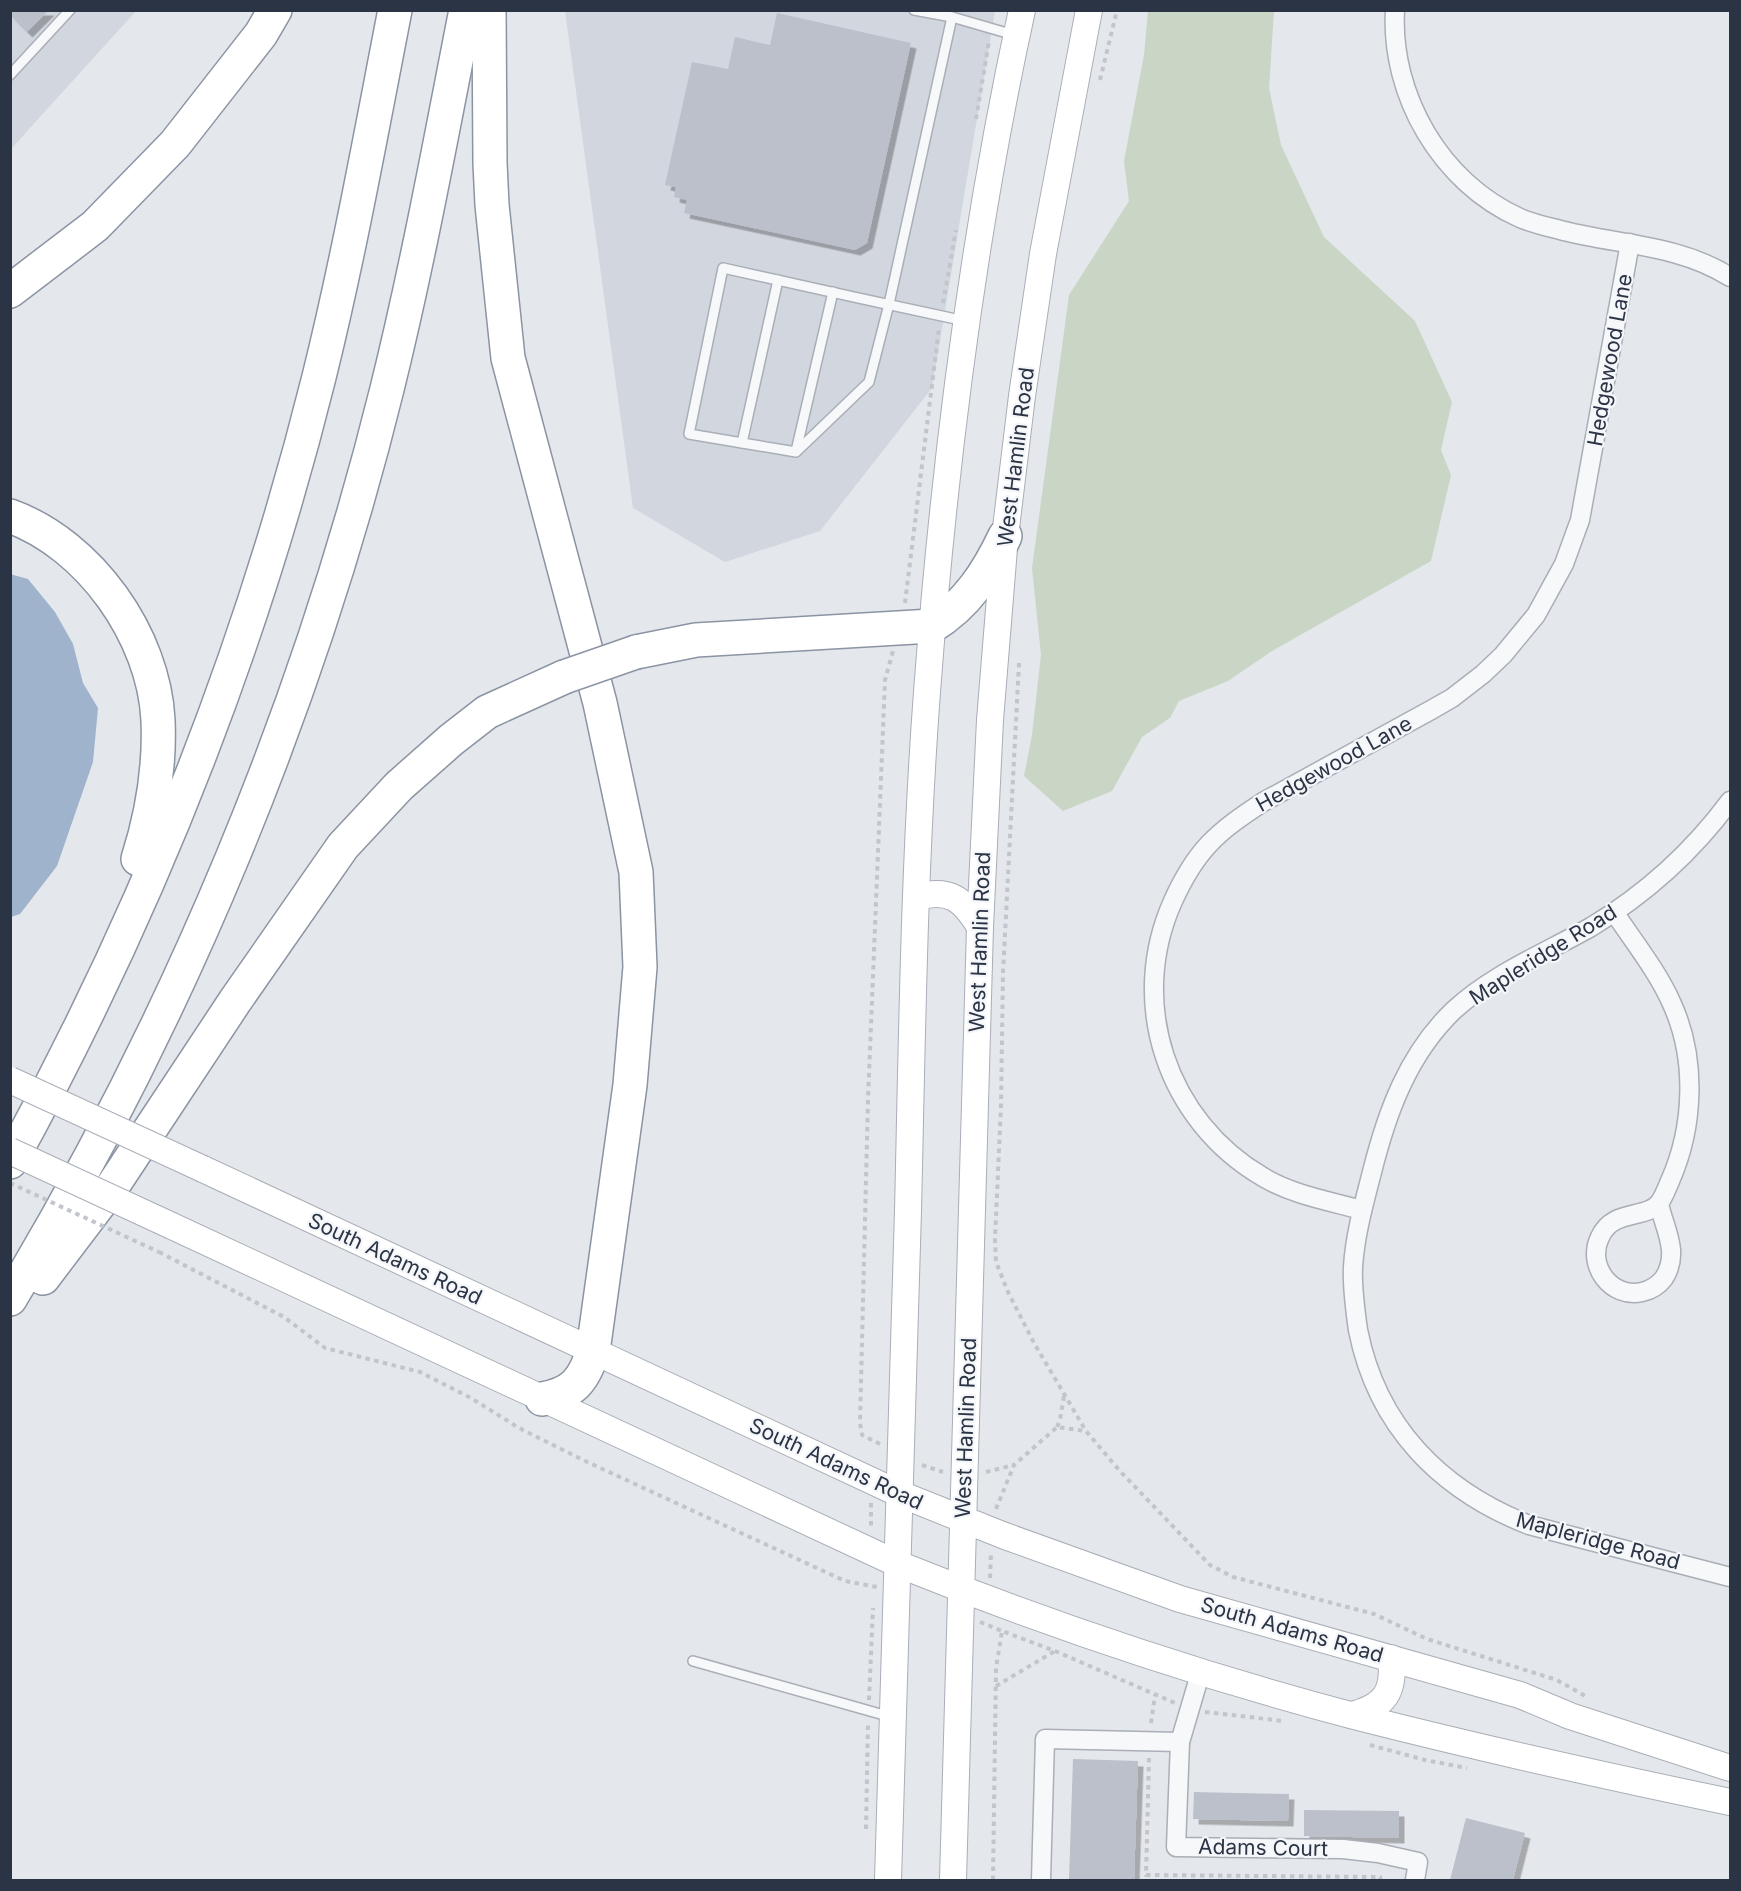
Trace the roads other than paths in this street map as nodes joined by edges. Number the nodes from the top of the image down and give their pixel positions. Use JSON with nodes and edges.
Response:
{"nodes":[{"id":1,"x":70,"y":10,"type":"edge"},
{"id":2,"x":275,"y":10,"type":"edge"},
{"id":3,"x":396,"y":10,"type":"edge"},
{"id":4,"x":466,"y":10,"type":"edge"},
{"id":5,"x":489,"y":10,"type":"edge"},
{"id":6,"x":914,"y":10,"type":"edge"},
{"id":7,"x":1022,"y":10,"type":"edge"},
{"id":8,"x":1089,"y":10,"type":"edge"},
{"id":9,"x":1395,"y":10,"type":"edge"},
{"id":10,"x":952,"y":17,"type":"junction"},
{"id":11,"x":1017,"y":35,"type":"junction"},
{"id":12,"x":10,"y":75,"type":"edge"},
{"id":13,"x":1630,"y":243,"type":"junction"},
{"id":14,"x":1731,"y":277,"type":"edge"},
{"id":15,"x":778,"y":280,"type":"junction"},
{"id":16,"x":10,"y":291,"type":"edge"},
{"id":17,"x":833,"y":292,"type":"junction"},
{"id":18,"x":889,"y":304,"type":"junction"},
{"id":19,"x":968,"y":322,"type":"junction"},
{"id":20,"x":742,"y":442,"type":"junction"},
{"id":21,"x":796,"y":452,"type":"junction"},
{"id":22,"x":10,"y":516,"type":"edge"},
{"id":23,"x":1005,"y":536,"type":"junction"},
{"id":24,"x":932,"y":626,"type":"junction"},
{"id":25,"x":1731,"y":801,"type":"edge"},
{"id":26,"x":916,"y":897,"type":"junction"},
{"id":27,"x":1614,"y":912,"type":"junction"},
{"id":28,"x":980,"y":927,"type":"junction"},
{"id":29,"x":97,"y":994,"type":"junction"},
{"id":30,"x":10,"y":1080,"type":"edge"},
{"id":31,"x":10,"y":1151,"type":"edge"},
{"id":32,"x":10,"y":1162,"type":"edge"},
{"id":33,"x":1659,"y":1204,"type":"junction"},
{"id":34,"x":1362,"y":1210,"type":"junction"},
{"id":35,"x":10,"y":1299,"type":"edge"},
{"id":36,"x":10,"y":1320,"type":"edge"},
{"id":37,"x":593,"y":1351,"type":"junction"},
{"id":38,"x":542,"y":1399,"type":"junction"},
{"id":39,"x":900,"y":1494,"type":"junction"},
{"id":40,"x":963,"y":1520,"type":"junction"},
{"id":41,"x":898,"y":1564,"type":"junction"},
{"id":42,"x":1731,"y":1577,"type":"edge"},
{"id":43,"x":962,"y":1590,"type":"junction"},
{"id":44,"x":1391,"y":1658,"type":"junction"},
{"id":45,"x":693,"y":1661,"type":"dead end"},
{"id":46,"x":1201,"y":1671,"type":"junction"},
{"id":47,"x":1352,"y":1715,"type":"junction"},
{"id":48,"x":894,"y":1717,"type":"junction"},
{"id":49,"x":1180,"y":1742,"type":"junction"},
{"id":50,"x":1731,"y":1768,"type":"edge"},
{"id":51,"x":1731,"y":1802,"type":"edge"},
{"id":52,"x":888,"y":1881,"type":"edge"},
{"id":53,"x":953,"y":1881,"type":"edge"},
{"id":54,"x":1041,"y":1881,"type":"edge"},
{"id":55,"x":1415,"y":1881,"type":"edge"}],
"edges":[{"from":1,"to":12,"type":"lane"},
{"from":2,"to":16,"type":"highway"},
{"from":3,"to":29,"type":"highway"},
{"from":4,"to":35,"type":"highway"},
{"from":5,"to":37,"type":"highway"},
{"from":6,"to":10,"type":"lane"},
{"from":7,"to":11,"type":"main road"},
{"from":8,"to":23,"type":"main road","name":"West Hamlin Road"},
{"from":9,"to":13,"type":"street"},
{"from":10,"to":11,"type":"lane"},
{"from":10,"to":18,"type":"lane"},
{"from":11,"to":19,"type":"main road"},
{"from":13,"to":14,"type":"street"},
{"from":13,"to":34,"type":"street","name":"Hedgewood Lane"},
{"from":15,"to":17,"type":"lane"},
{"from":15,"to":20,"type":"lane"},
{"from":15,"to":20,"type":"lane"},
{"from":17,"to":18,"type":"lane"},
{"from":17,"to":21,"type":"lane"},
{"from":18,"to":19,"type":"lane"},
{"from":18,"to":21,"type":"lane"},
{"from":19,"to":24,"type":"main road"},
{"from":20,"to":21,"type":"lane"},
{"from":22,"to":29,"type":"highway"},
{"from":23,"to":24,"type":"highway"},
{"from":23,"to":28,"type":"main road","name":"West Hamlin Road"},
{"from":24,"to":26,"type":"main road"},
{"from":24,"to":36,"type":"highway","bridge":true},
{"from":25,"to":27,"type":"street","name":"Mapleridge Road"},
{"from":26,"to":28,"type":"main road"},
{"from":26,"to":39,"type":"main road"},
{"from":27,"to":33,"type":"street"},
{"from":27,"to":34,"type":"street","name":"Mapleridge Road"},
{"from":28,"to":40,"type":"main road","name":"West Hamlin Road"},
{"from":29,"to":32,"type":"highway"},
{"from":30,"to":37,"type":"main road","name":"South Adams Road","bridge":true},
{"from":31,"to":38,"type":"main road","bridge":true},
{"from":33,"to":33,"type":"street"},
{"from":34,"to":42,"type":"street","name":"Mapleridge Road"},
{"from":37,"to":38,"type":"highway"},
{"from":37,"to":39,"type":"main road","name":"South Adams Road"},
{"from":38,"to":41,"type":"main road"},
{"from":39,"to":40,"type":"main road","name":"South Adams Road"},
{"from":39,"to":41,"type":"main road"},
{"from":40,"to":43,"type":"main road","name":"West Hamlin Road"},
{"from":40,"to":44,"type":"main road","name":"South Adams Road"},
{"from":41,"to":43,"type":"main road"},
{"from":41,"to":48,"type":"main road"},
{"from":43,"to":46,"type":"main road"},
{"from":43,"to":53,"type":"main road","name":"West Hamlin Road"},
{"from":44,"to":47,"type":"main road"},
{"from":44,"to":50,"type":"main road","name":"South Adams Road"},
{"from":45,"to":48,"type":"lane"},
{"from":46,"to":47,"type":"main road"},
{"from":46,"to":49,"type":"street","name":"Adams Court"},
{"from":47,"to":51,"type":"main road"},
{"from":48,"to":52,"type":"main road"},
{"from":49,"to":54,"type":"street"},
{"from":49,"to":55,"type":"street","name":"Adams Court"}]}
